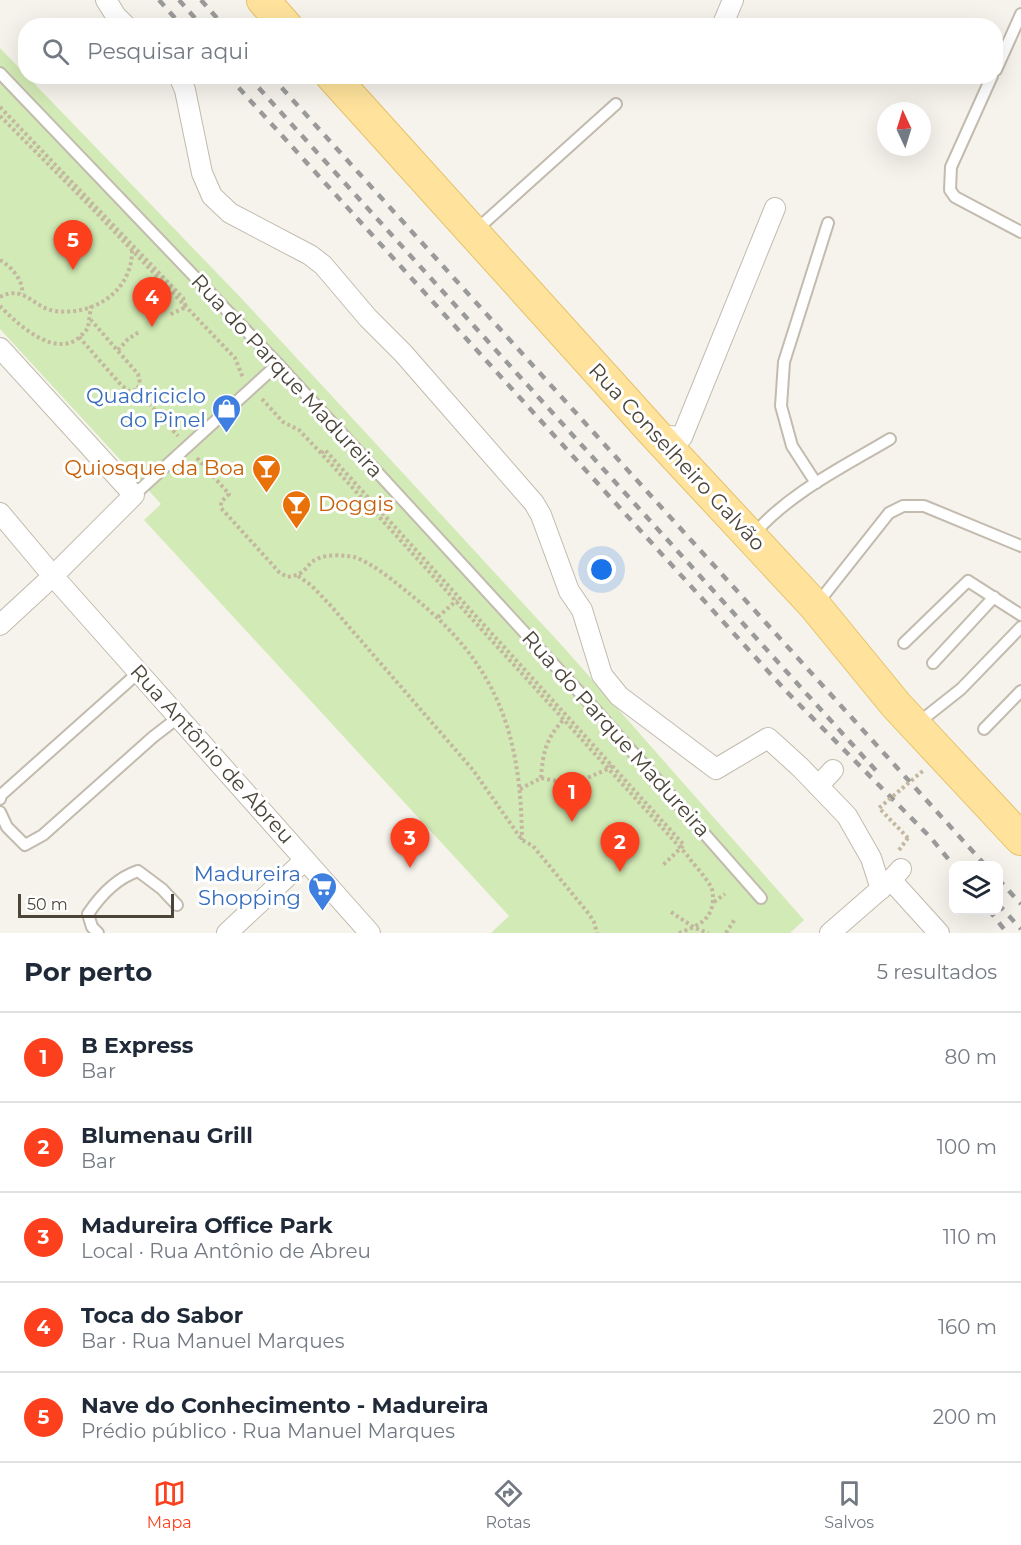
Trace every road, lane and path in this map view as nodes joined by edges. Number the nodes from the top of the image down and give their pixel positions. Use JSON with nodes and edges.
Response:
{"nodes":[{"id":1,"x":106,"y":0,"type":"edge"},
{"id":2,"x":263,"y":0,"type":"edge"},
{"id":3,"x":733,"y":0,"type":"edge"},
{"id":4,"x":1021,"y":14,"type":"edge"},
{"id":5,"x":118,"y":18,"type":"edge"},
{"id":6,"x":279,"y":18,"type":"edge"},
{"id":7,"x":725,"y":18,"type":"edge"},
{"id":8,"x":1003,"y":54,"type":"edge"},
{"id":9,"x":0,"y":73,"type":"edge"},
{"id":10,"x":182,"y":84,"type":"edge"},
{"id":11,"x":339,"y":84,"type":"edge"},
{"id":12,"x":988,"y":84,"type":"edge"},
{"id":13,"x":616,"y":104,"type":"dead end"},
{"id":14,"x":0,"y":107,"type":"edge"},
{"id":15,"x":0,"y":116,"type":"edge"},
{"id":16,"x":775,"y":208,"type":"dead end"},
{"id":17,"x":828,"y":223,"type":"dead end"},
{"id":18,"x":1021,"y":232,"type":"edge"},
{"id":19,"x":473,"y":233,"type":"junction"},
{"id":20,"x":130,"y":241,"type":"junction"},
{"id":21,"x":132,"y":250,"type":"junction"},
{"id":22,"x":0,"y":260,"type":"edge"},
{"id":23,"x":22,"y":294,"type":"junction"},
{"id":24,"x":0,"y":297,"type":"edge"},
{"id":25,"x":0,"y":306,"type":"edge"},
{"id":26,"x":91,"y":306,"type":"junction"},
{"id":27,"x":186,"y":308,"type":"junction"},
{"id":28,"x":169,"y":315,"type":"dead end"},
{"id":29,"x":91,"y":320,"type":"junction"},
{"id":30,"x":139,"y":332,"type":"dead end"},
{"id":31,"x":79,"y":337,"type":"junction"},
{"id":32,"x":0,"y":348,"type":"edge"},
{"id":33,"x":118,"y":350,"type":"junction"},
{"id":34,"x":278,"y":364,"type":"junction"},
{"id":35,"x":252,"y":387,"type":"junction"},
{"id":36,"x":137,"y":390,"type":"junction"},
{"id":37,"x":656,"y":435,"type":"junction"},
{"id":38,"x":890,"y":439,"type":"dead end"},
{"id":39,"x":187,"y":446,"type":"junction"},
{"id":40,"x":816,"y":483,"type":"junction"},
{"id":41,"x":134,"y":495,"type":"junction"},
{"id":42,"x":0,"y":513,"type":"edge"},
{"id":43,"x":751,"y":537,"type":"junction"},
{"id":44,"x":1021,"y":546,"type":"edge"},
{"id":45,"x":53,"y":576,"type":"junction"},
{"id":46,"x":298,"y":576,"type":"junction"},
{"id":47,"x":994,"y":597,"type":"junction"},
{"id":48,"x":458,"y":599,"type":"junction"},
{"id":49,"x":815,"y":606,"type":"junction"},
{"id":50,"x":1021,"y":615,"type":"edge"},
{"id":51,"x":438,"y":618,"type":"junction"},
{"id":52,"x":0,"y":625,"type":"edge"},
{"id":53,"x":1021,"y":627,"type":"edge"},
{"id":54,"x":904,"y":643,"type":"dead end"},
{"id":55,"x":933,"y":663,"type":"dead end"},
{"id":56,"x":139,"y":672,"type":"junction"},
{"id":57,"x":1021,"y":691,"type":"edge"},
{"id":58,"x":178,"y":717,"type":"junction"},
{"id":59,"x":565,"y":718,"type":"junction"},
{"id":60,"x":915,"y":725,"type":"junction"},
{"id":61,"x":984,"y":729,"type":"dead end"},
{"id":62,"x":613,"y":765,"type":"junction"},
{"id":63,"x":608,"y":769,"type":"junction"},
{"id":64,"x":925,"y":769,"type":"dead end"},
{"id":65,"x":833,"y":770,"type":"dead end"},
{"id":66,"x":541,"y":778,"type":"junction"},
{"id":67,"x":818,"y":786,"type":"junction"},
{"id":68,"x":520,"y":789,"type":"junction"},
{"id":69,"x":0,"y":799,"type":"edge"},
{"id":70,"x":0,"y":813,"type":"edge"},
{"id":71,"x":908,"y":838,"type":"dead end"},
{"id":72,"x":1021,"y":839,"type":"edge"},
{"id":73,"x":522,"y":840,"type":"junction"},
{"id":74,"x":681,"y":849,"type":"junction"},
{"id":75,"x":305,"y":860,"type":"junction"},
{"id":76,"x":663,"y":865,"type":"dead end"},
{"id":77,"x":891,"y":879,"type":"junction"},
{"id":78,"x":725,"y":894,"type":"dead end"},
{"id":79,"x":761,"y":898,"type":"dead end"},
{"id":80,"x":713,"y":903,"type":"junction"},
{"id":81,"x":177,"y":905,"type":"dead end"},
{"id":82,"x":671,"y":912,"type":"dead end"},
{"id":83,"x":735,"y":919,"type":"dead end"},
{"id":84,"x":695,"y":928,"type":"junction"},
{"id":85,"x":98,"y":933,"type":"edge"},
{"id":86,"x":227,"y":933,"type":"edge"},
{"id":87,"x":370,"y":933,"type":"edge"},
{"id":88,"x":597,"y":933,"type":"edge"},
{"id":89,"x":679,"y":933,"type":"edge"},
{"id":90,"x":708,"y":933,"type":"edge"},
{"id":91,"x":726,"y":933,"type":"edge"},
{"id":92,"x":830,"y":933,"type":"edge"},
{"id":93,"x":939,"y":933,"type":"edge"}],
"edges":[{"from":1,"to":5,"type":"street"},
{"from":2,"to":6,"type":"main road"},
{"from":3,"to":7,"type":"street"},
{"from":4,"to":8,"type":"lane"},
{"from":9,"to":34,"type":"lane","name":"Rua do Parque Madureira"},
{"from":10,"to":67,"type":"street"},
{"from":11,"to":19,"type":"main road","name":"Rua Conselheiro Galvão"},
{"from":12,"to":18,"type":"lane"},
{"from":13,"to":19,"type":"lane"},
{"from":14,"to":20,"type":"path"},
{"from":15,"to":21,"type":"path"},
{"from":16,"to":37,"type":"street"},
{"from":17,"to":40,"type":"lane"},
{"from":19,"to":37,"type":"main road","name":"Rua Conselheiro Galvão"},
{"from":20,"to":21,"type":"path"},
{"from":20,"to":27,"type":"path"},
{"from":21,"to":26,"type":"path"},
{"from":21,"to":27,"type":"path"},
{"from":22,"to":23,"type":"path"},
{"from":23,"to":24,"type":"path"},
{"from":23,"to":26,"type":"path"},
{"from":25,"to":31,"type":"path"},
{"from":26,"to":29,"type":"path"},
{"from":27,"to":28,"type":"path"},
{"from":27,"to":35,"type":"path"},
{"from":29,"to":31,"type":"path"},
{"from":29,"to":33,"type":"path"},
{"from":30,"to":33,"type":"path"},
{"from":31,"to":36,"type":"path"},
{"from":32,"to":41,"type":"street"},
{"from":33,"to":36,"type":"path"},
{"from":34,"to":35,"type":"lane"},
{"from":34,"to":79,"type":"lane","name":"Rua do Parque Madureira"},
{"from":35,"to":39,"type":"lane"},
{"from":35,"to":48,"type":"path"},
{"from":36,"to":39,"type":"path"},
{"from":37,"to":43,"type":"main road","name":"Rua Conselheiro Galvão"},
{"from":38,"to":40,"type":"lane"},
{"from":39,"to":41,"type":"lane"},
{"from":39,"to":46,"type":"path"},
{"from":40,"to":43,"type":"lane"},
{"from":41,"to":45,"type":"street"},
{"from":42,"to":45,"type":"street","name":"Rua Antônio de Abreu"},
{"from":43,"to":49,"type":"main road","name":"Rua Conselheiro Galvão"},
{"from":44,"to":49,"type":"lane"},
{"from":45,"to":52,"type":"street"},
{"from":45,"to":56,"type":"street","name":"Rua Antônio de Abreu"},
{"from":46,"to":51,"type":"path"},
{"from":46,"to":73,"type":"path"},
{"from":47,"to":50,"type":"lane"},
{"from":47,"to":54,"type":"lane"},
{"from":47,"to":55,"type":"lane"},
{"from":48,"to":51,"type":"path"},
{"from":48,"to":59,"type":"path"},
{"from":49,"to":60,"type":"main road","name":"Rua Conselheiro Galvão"},
{"from":51,"to":68,"type":"path"},
{"from":53,"to":60,"type":"lane"},
{"from":56,"to":58,"type":"street","name":"Rua Antônio de Abreu"},
{"from":56,"to":69,"type":"lane"},
{"from":57,"to":61,"type":"lane"},
{"from":58,"to":70,"type":"lane"},
{"from":58,"to":75,"type":"street","name":"Rua Antônio de Abreu"},
{"from":59,"to":62,"type":"path"},
{"from":59,"to":63,"type":"path"},
{"from":59,"to":66,"type":"path"},
{"from":60,"to":72,"type":"main road","name":"Rua Conselheiro Galvão"},
{"from":62,"to":63,"type":"path"},
{"from":62,"to":74,"type":"path"},
{"from":63,"to":66,"type":"path"},
{"from":63,"to":74,"type":"path"},
{"from":64,"to":71,"type":"path","bridge":true},
{"from":65,"to":67,"type":"street"},
{"from":66,"to":68,"type":"path"},
{"from":67,"to":77,"type":"street"},
{"from":68,"to":73,"type":"path"},
{"from":73,"to":88,"type":"path"},
{"from":74,"to":76,"type":"path"},
{"from":74,"to":80,"type":"path"},
{"from":75,"to":86,"type":"street"},
{"from":75,"to":87,"type":"street","name":"Rua Antônio de Abreu"},
{"from":77,"to":92,"type":"street"},
{"from":77,"to":93,"type":"street"},
{"from":78,"to":80,"type":"path"},
{"from":80,"to":84,"type":"path"},
{"from":81,"to":85,"type":"lane"},
{"from":82,"to":84,"type":"path"},
{"from":83,"to":91,"type":"path"},
{"from":84,"to":89,"type":"path"},
{"from":84,"to":90,"type":"path"}]}
